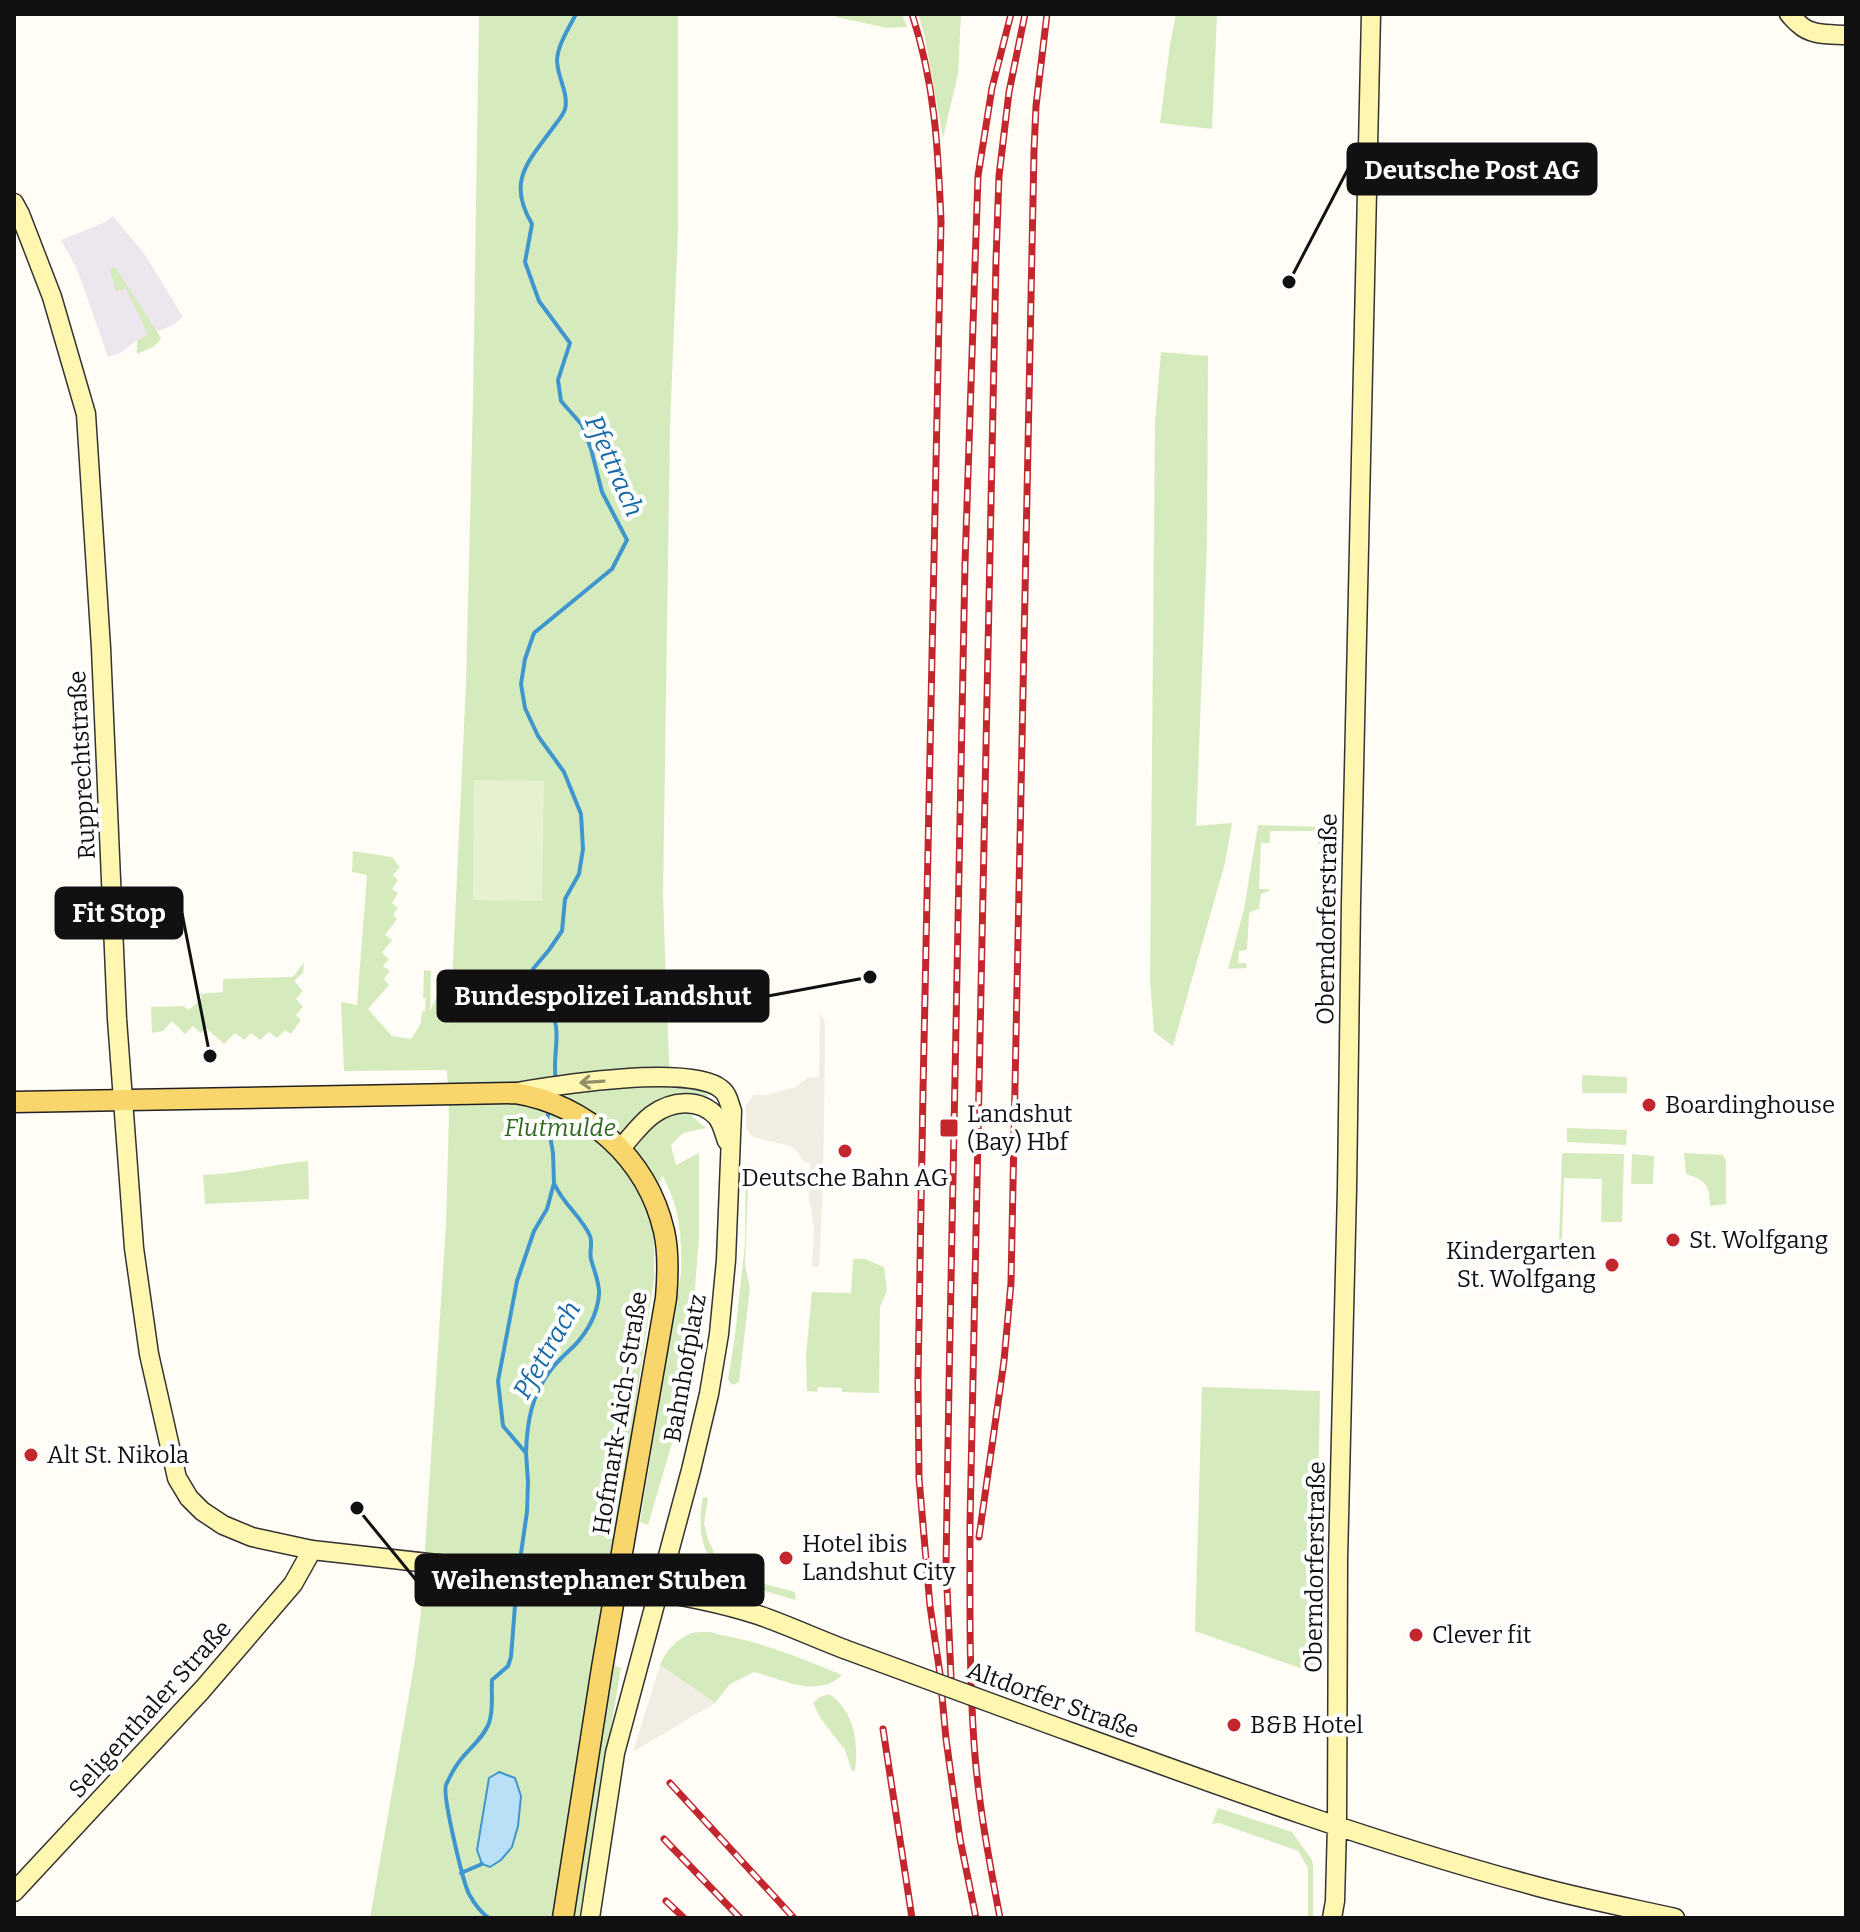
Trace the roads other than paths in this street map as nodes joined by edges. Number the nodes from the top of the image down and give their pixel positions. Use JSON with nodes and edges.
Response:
{"nodes":[{"id":1,"x":1371,"y":14,"type":"edge"},
{"id":2,"x":1791,"y":14,"type":"edge"},
{"id":3,"x":1846,"y":35,"type":"edge"},
{"id":4,"x":14,"y":203,"type":"edge"},
{"id":5,"x":515,"y":1093,"type":"junction"},
{"id":6,"x":124,"y":1101,"type":"junction"},
{"id":7,"x":14,"y":1102,"type":"edge"},
{"id":8,"x":729,"y":1147,"type":"junction"},
{"id":9,"x":621,"y":1148,"type":"junction"},
{"id":10,"x":177,"y":1478,"type":"joint"},
{"id":11,"x":312,"y":1550,"type":"junction"},
{"id":12,"x":658,"y":1592,"type":"junction"},
{"id":13,"x":1337,"y":1825,"type":"junction"},
{"id":14,"x":14,"y":1892,"type":"edge"},
{"id":15,"x":563,"y":1918,"type":"edge"},
{"id":16,"x":590,"y":1918,"type":"edge"},
{"id":17,"x":1332,"y":1918,"type":"edge"},
{"id":18,"x":1675,"y":1918,"type":"edge"}],
"edges":[{"from":1,"to":13,"type":"main road","name":"Oberndorferstraße"},
{"from":2,"to":3,"type":"main road"},
{"from":4,"to":6,"type":"main road","name":"Rupprechtstraße"},
{"from":5,"to":6,"type":"main road","name":"Hofmark-Aich-Straße"},
{"from":8,"to":5,"type":"main road","name":"Bahnhofplatz","one_way":true},
{"from":5,"to":9,"type":"main road","name":"Hofmark-Aich-Straße"},
{"from":6,"to":7,"type":"main road","name":"Hofmark-Aich-Straße"},
{"from":6,"to":10,"type":"main road","name":"Rupprechtstraße"},
{"from":8,"to":9,"type":"main road"},
{"from":8,"to":12,"type":"main road","name":"Bahnhofplatz"},
{"from":9,"to":15,"type":"main road","name":"Hofmark-Aich-Straße"},
{"from":10,"to":11,"type":"main road","name":"Altdorfer Straße"},
{"from":11,"to":12,"type":"main road","name":"Altdorfer Straße","bridge":true},
{"from":11,"to":14,"type":"main road","name":"Seligenthaler Straße"},
{"from":12,"to":13,"type":"main road","name":"Altdorfer Straße","bridge":true},
{"from":12,"to":16,"type":"main road"},
{"from":13,"to":17,"type":"main road","name":"Oberndorferstraße"},
{"from":13,"to":18,"type":"main road","name":"Altdorfer Straße"}]}
